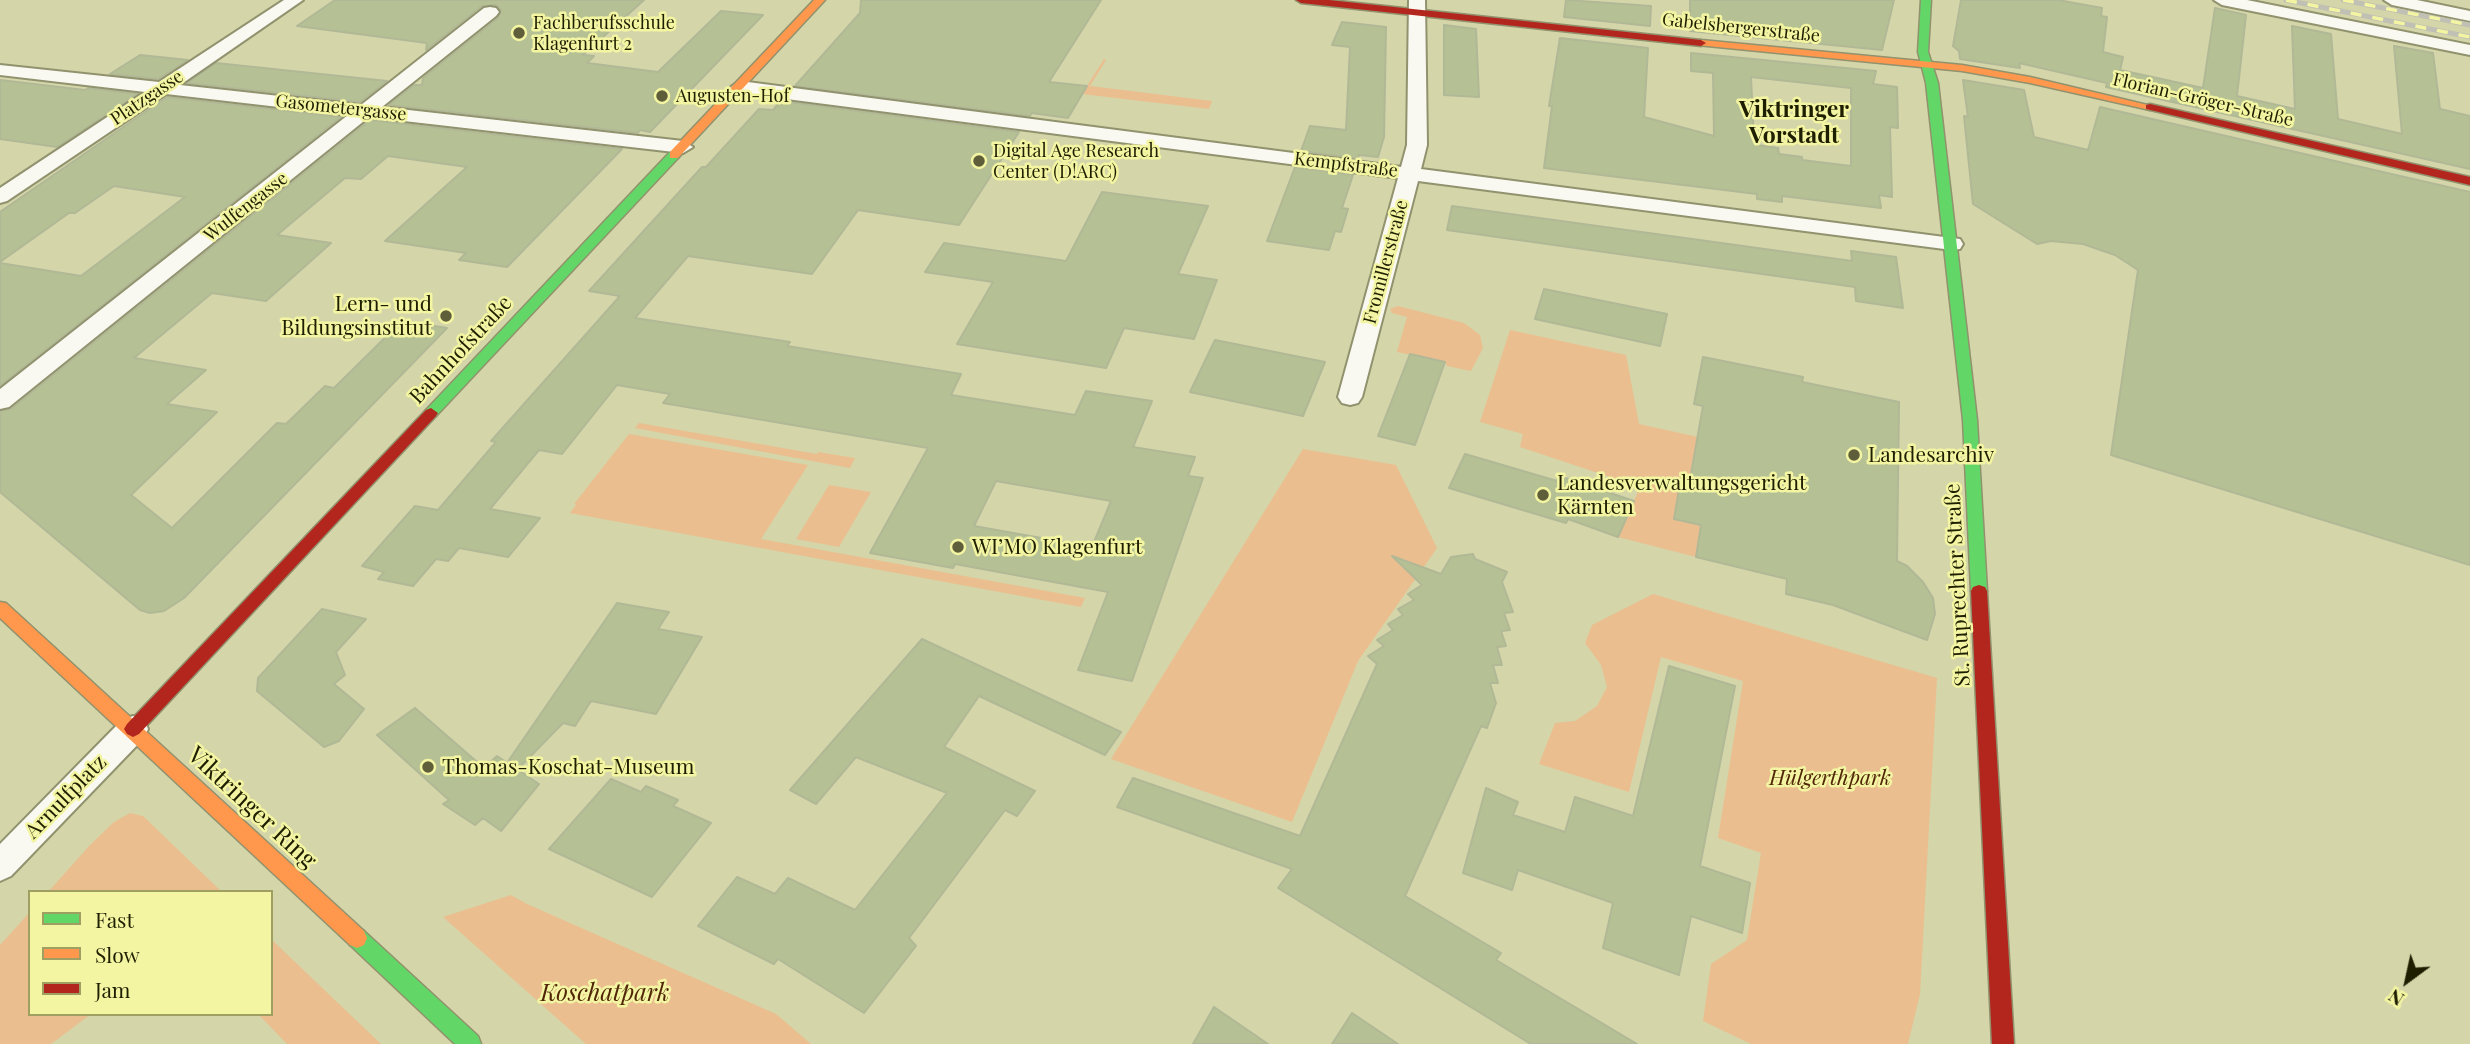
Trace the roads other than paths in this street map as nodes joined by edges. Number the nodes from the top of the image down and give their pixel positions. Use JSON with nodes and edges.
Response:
{"nodes":[{"id":1,"x":295,"y":0,"type":"edge"},
{"id":2,"x":820,"y":0,"type":"edge"},
{"id":3,"x":1301,"y":0,"type":"edge"},
{"id":4,"x":1926,"y":0,"type":"edge"},
{"id":5,"x":2222,"y":0,"type":"edge"},
{"id":6,"x":2392,"y":0,"type":"edge"},
{"id":7,"x":1417,"y":6,"type":"edge"},
{"id":8,"x":490,"y":12,"type":"dead end"},
{"id":9,"x":2470,"y":16,"type":"edge"},
{"id":10,"x":2470,"y":50,"type":"edge"},
{"id":11,"x":1927,"y":65,"type":"junction"},
{"id":12,"x":0,"y":70,"type":"edge"},
{"id":13,"x":740,"y":87,"type":"junction"},
{"id":14,"x":160,"y":88,"type":"junction"},
{"id":15,"x":368,"y":111,"type":"junction"},
{"id":16,"x":683,"y":147,"type":"junction"},
{"id":17,"x":1410,"y":174,"type":"junction"},
{"id":18,"x":2470,"y":180,"type":"edge"},
{"id":19,"x":0,"y":197,"type":"edge"},
{"id":20,"x":1952,"y":244,"type":"junction"},
{"id":21,"x":1350,"y":397,"type":"dead end"},
{"id":22,"x":0,"y":401,"type":"edge"},
{"id":23,"x":0,"y":608,"type":"edge"},
{"id":24,"x":133,"y":729,"type":"junction"},
{"id":25,"x":0,"y":866,"type":"edge"},
{"id":26,"x":470,"y":1044,"type":"edge"},
{"id":27,"x":2003,"y":1044,"type":"edge"}],
"edges":[{"from":1,"to":14,"type":"street","name":"Platzgasse"},
{"from":2,"to":13,"type":"street","name":"Bahnhofstraße"},
{"from":3,"to":7,"type":"street","name":"Gabelsbergerstraße"},
{"from":4,"to":11,"type":"street","name":"St. Ruprechter Straße"},
{"from":5,"to":10,"type":"street"},
{"from":6,"to":9,"type":"street"},
{"from":7,"to":11,"type":"street","name":"Gabelsbergerstraße"},
{"from":7,"to":17,"type":"street","name":"Fromillerstraße"},
{"from":8,"to":15,"type":"street","name":"Wulfengasse"},
{"from":11,"to":18,"type":"street","name":"Florian-Gröger-Straße"},
{"from":11,"to":20,"type":"street","name":"St. Ruprechter Straße"},
{"from":12,"to":14,"type":"street","name":"Gasometergasse"},
{"from":13,"to":16,"type":"street","name":"Bahnhofstraße"},
{"from":13,"to":17,"type":"street","name":"Kempfstraße"},
{"from":14,"to":15,"type":"street","name":"Gasometergasse"},
{"from":14,"to":19,"type":"street","name":"Platzgasse"},
{"from":15,"to":16,"type":"street","name":"Gasometergasse"},
{"from":15,"to":22,"type":"street","name":"Wulfengasse"},
{"from":16,"to":24,"type":"street","name":"Bahnhofstraße"},
{"from":17,"to":20,"type":"street","name":"Kempfstraße"},
{"from":17,"to":21,"type":"street","name":"Fromillerstraße"},
{"from":20,"to":27,"type":"street","name":"St. Ruprechter Straße"},
{"from":23,"to":24,"type":"street","name":"Viktringer Ring"},
{"from":24,"to":25,"type":"street","name":"Arnulfplatz"},
{"from":24,"to":26,"type":"street","name":"Viktringer Ring"}]}
